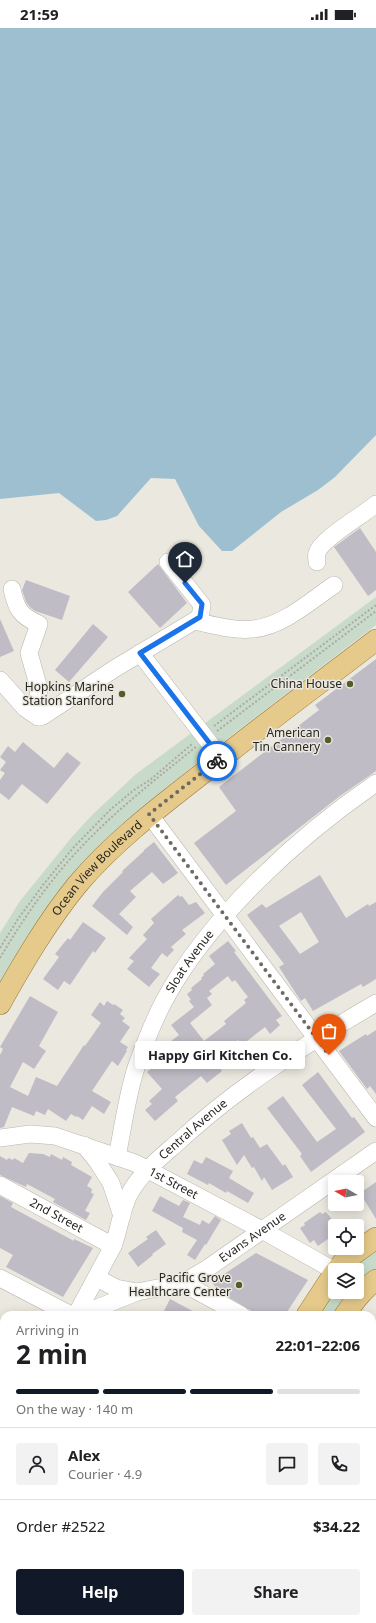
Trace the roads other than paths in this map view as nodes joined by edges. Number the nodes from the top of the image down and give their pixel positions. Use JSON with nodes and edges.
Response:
{"nodes":[{"id":1,"x":372,"y":512,"type":"edge"},
{"id":2,"x":168,"y":562,"type":"dead end"},
{"id":3,"x":317,"y":562,"type":"dead end"},
{"id":4,"x":334,"y":585,"type":"dead end"},
{"id":5,"x":12,"y":589,"type":"dead end"},
{"id":6,"x":194,"y":621,"type":"junction"},
{"id":7,"x":376,"y":640,"type":"edge"},
{"id":8,"x":140,"y":653,"type":"junction"},
{"id":9,"x":0,"y":680,"type":"edge"},
{"id":10,"x":40,"y":717,"type":"junction"},
{"id":11,"x":221,"y":758,"type":"junction"},
{"id":12,"x":376,"y":783,"type":"edge"},
{"id":13,"x":149,"y":814,"type":"junction"},
{"id":14,"x":225,"y":915,"type":"junction"},
{"id":15,"x":376,"y":1003,"type":"edge"},
{"id":16,"x":0,"y":1004,"type":"edge"},
{"id":17,"x":316,"y":1038,"type":"junction"},
{"id":18,"x":376,"y":1118,"type":"edge"},
{"id":19,"x":0,"y":1138,"type":"edge"},
{"id":20,"x":83,"y":1145,"type":"junction"},
{"id":21,"x":376,"y":1151,"type":"edge"},
{"id":22,"x":117,"y":1157,"type":"junction"},
{"id":23,"x":149,"y":1169,"type":"junction"},
{"id":24,"x":0,"y":1185,"type":"edge"},
{"id":25,"x":122,"y":1216,"type":"junction"},
{"id":26,"x":262,"y":1230,"type":"junction"},
{"id":27,"x":376,"y":1238,"type":"edge"},
{"id":28,"x":113,"y":1246,"type":"junction"},
{"id":29,"x":342,"y":1263,"type":"edge"},
{"id":30,"x":328,"y":1267,"type":"edge"},
{"id":31,"x":0,"y":1278,"type":"edge"},
{"id":32,"x":97,"y":1278,"type":"junction"},
{"id":33,"x":183,"y":1283,"type":"junction"},
{"id":34,"x":328,"y":1283,"type":"edge"},
{"id":35,"x":373,"y":1286,"type":"edge"},
{"id":36,"x":137,"y":1292,"type":"junction"},
{"id":37,"x":63,"y":1311,"type":"edge"},
{"id":38,"x":78,"y":1311,"type":"edge"},
{"id":39,"x":90,"y":1311,"type":"edge"},
{"id":40,"x":234,"y":1311,"type":"edge"},
{"id":41,"x":310,"y":1311,"type":"edge"},
{"id":42,"x":348,"y":1311,"type":"edge"}],
"edges":[{"from":1,"to":3,"type":"street"},
{"from":2,"to":6,"type":"street"},
{"from":4,"to":6,"type":"street"},
{"from":5,"to":10,"type":"street"},
{"from":6,"to":8,"type":"street"},
{"from":7,"to":11,"type":"main road","name":"Ocean View Boulevard"},
{"from":8,"to":10,"type":"street"},
{"from":8,"to":11,"type":"street"},
{"from":9,"to":10,"type":"street"},
{"from":11,"to":13,"type":"main road","name":"Ocean View Boulevard"},
{"from":12,"to":14,"type":"street","name":"Sloat Avenue"},
{"from":13,"to":14,"type":"street"},
{"from":13,"to":16,"type":"main road","name":"Ocean View Boulevard"},
{"from":14,"to":17,"type":"street"},
{"from":14,"to":22,"type":"street","name":"Sloat Avenue"},
{"from":15,"to":17,"type":"street","name":"Central Avenue"},
{"from":17,"to":18,"type":"street"},
{"from":17,"to":23,"type":"street","name":"Central Avenue"},
{"from":19,"to":20,"type":"street","name":"1st Street"},
{"from":20,"to":22,"type":"street","name":"1st Street"},
{"from":20,"to":25,"type":"street"},
{"from":21,"to":26,"type":"street","name":"Evans Avenue"},
{"from":22,"to":23,"type":"street","name":"1st Street"},
{"from":23,"to":25,"type":"street","name":"Central Avenue"},
{"from":23,"to":26,"type":"street","name":"1st Street"},
{"from":24,"to":28,"type":"street","name":"2nd Street"},
{"from":25,"to":28,"type":"street","name":"Central Avenue"},
{"from":26,"to":30,"type":"street","name":"1st Street"},
{"from":26,"to":33,"type":"street","name":"Evans Avenue"},
{"from":27,"to":29,"type":"main road"},
{"from":28,"to":32,"type":"street","name":"Central Avenue"},
{"from":31,"to":37,"type":"street"},
{"from":32,"to":36,"type":"street","name":"Evans Avenue"},
{"from":32,"to":38,"type":"street","name":"Central Avenue"},
{"from":33,"to":36,"type":"street","name":"Evans Avenue"},
{"from":33,"to":40,"type":"street"},
{"from":34,"to":41,"type":"main road"},
{"from":35,"to":42,"type":"main road"},
{"from":36,"to":39,"type":"street"}]}
